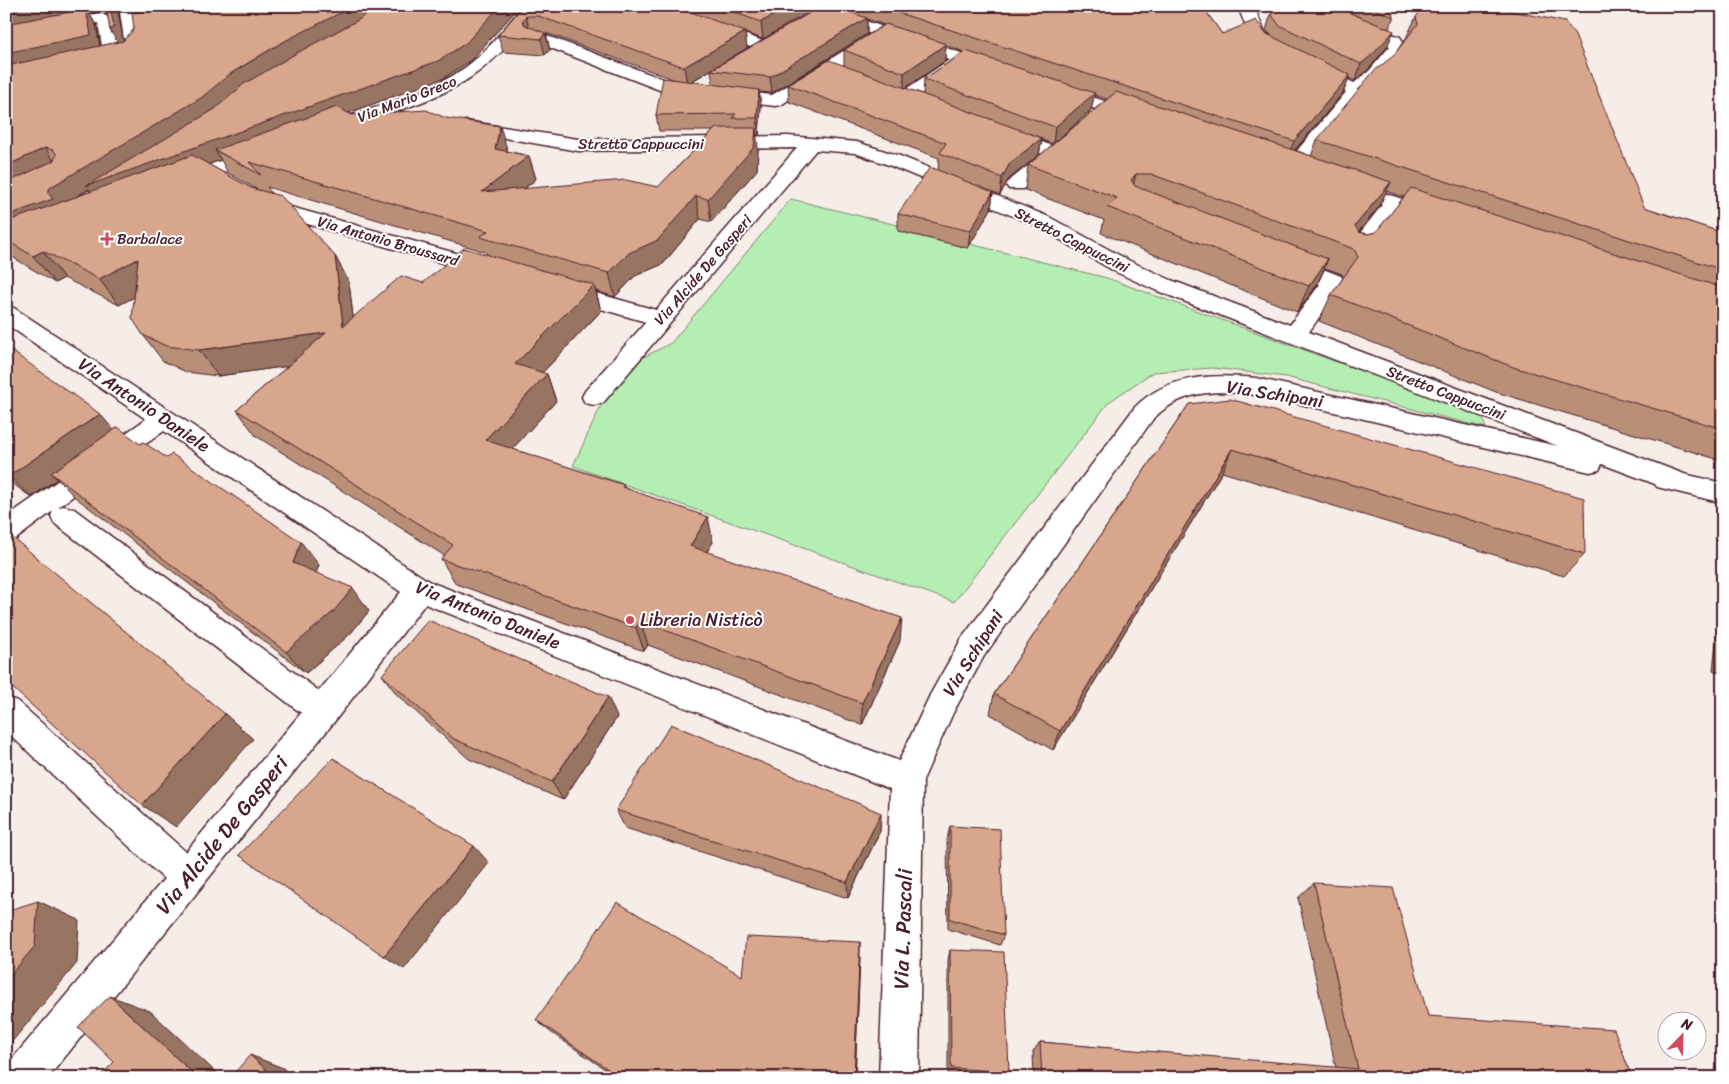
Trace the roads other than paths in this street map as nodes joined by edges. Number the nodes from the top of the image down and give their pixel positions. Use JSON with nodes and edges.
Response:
{"nodes":[{"id":1,"x":107,"y":6,"type":"edge"},
{"id":2,"x":127,"y":6,"type":"edge"},
{"id":3,"x":531,"y":6,"type":"edge"},
{"id":4,"x":1246,"y":6,"type":"edge"},
{"id":5,"x":655,"y":7,"type":"edge"},
{"id":6,"x":803,"y":19,"type":"edge"},
{"id":7,"x":1339,"y":19,"type":"edge"},
{"id":8,"x":150,"y":21,"type":"edge"},
{"id":9,"x":130,"y":25,"type":"junction"},
{"id":10,"x":6,"y":26,"type":"edge"},
{"id":11,"x":884,"y":32,"type":"junction"},
{"id":12,"x":6,"y":36,"type":"edge"},
{"id":13,"x":536,"y":37,"type":"edge"},
{"id":14,"x":764,"y":47,"type":"junction"},
{"id":15,"x":112,"y":57,"type":"junction"},
{"id":16,"x":747,"y":57,"type":"edge"},
{"id":17,"x":961,"y":59,"type":"junction"},
{"id":18,"x":93,"y":61,"type":"edge"},
{"id":19,"x":827,"y":68,"type":"junction"},
{"id":20,"x":1007,"y":74,"type":"edge"},
{"id":21,"x":714,"y":77,"type":"edge"},
{"id":22,"x":871,"y":84,"type":"edge"},
{"id":23,"x":1044,"y":86,"type":"edge"},
{"id":24,"x":888,"y":90,"type":"edge"},
{"id":25,"x":1356,"y":91,"type":"junction"},
{"id":26,"x":689,"y":92,"type":"junction"},
{"id":27,"x":906,"y":97,"type":"junction"},
{"id":28,"x":923,"y":103,"type":"edge"},
{"id":29,"x":1108,"y":107,"type":"junction"},
{"id":30,"x":349,"y":121,"type":"junction"},
{"id":31,"x":1154,"y":123,"type":"edge"},
{"id":32,"x":449,"y":125,"type":"edge"},
{"id":33,"x":985,"y":126,"type":"edge"},
{"id":34,"x":389,"y":129,"type":"edge"},
{"id":35,"x":321,"y":131,"type":"edge"},
{"id":36,"x":812,"y":143,"type":"junction"},
{"id":37,"x":274,"y":148,"type":"edge"},
{"id":38,"x":1056,"y":153,"type":"junction"},
{"id":39,"x":1274,"y":163,"type":"edge"},
{"id":40,"x":1292,"y":169,"type":"junction"},
{"id":41,"x":208,"y":172,"type":"junction"},
{"id":42,"x":1311,"y":175,"type":"edge"},
{"id":43,"x":1329,"y":181,"type":"edge"},
{"id":44,"x":1016,"y":186,"type":"dead end"},
{"id":45,"x":162,"y":188,"type":"edge"},
{"id":46,"x":1394,"y":203,"type":"junction"},
{"id":47,"x":1449,"y":221,"type":"edge"},
{"id":48,"x":1355,"y":252,"type":"edge"},
{"id":49,"x":1267,"y":255,"type":"edge"},
{"id":50,"x":509,"y":276,"type":"edge"},
{"id":51,"x":547,"y":286,"type":"edge"},
{"id":52,"x":6,"y":313,"type":"edge"},
{"id":53,"x":661,"y":319,"type":"junction"},
{"id":54,"x":1295,"y":335,"type":"junction"},
{"id":55,"x":594,"y":397,"type":"dead end"},
{"id":56,"x":164,"y":418,"type":"junction"},
{"id":57,"x":1682,"y":484,"type":"junction"},
{"id":58,"x":1723,"y":493,"type":"edge"},
{"id":59,"x":64,"y":516,"type":"dead end"},
{"id":60,"x":6,"y":531,"type":"edge"},
{"id":61,"x":420,"y":590,"type":"junction"},
{"id":62,"x":6,"y":711,"type":"edge"},
{"id":63,"x":323,"y":712,"type":"junction"},
{"id":64,"x":907,"y":780,"type":"junction"},
{"id":65,"x":188,"y":877,"type":"junction"},
{"id":66,"x":22,"y":1078,"type":"edge"},
{"id":67,"x":899,"y":1078,"type":"edge"}],
"edges":[{"from":1,"to":10,"type":"street"},
{"from":2,"to":9,"type":"street"},
{"from":3,"to":30,"type":"street","name":"Via Mario Greco"},
{"from":4,"to":25,"type":"street"},
{"from":5,"to":14,"type":"street"},
{"from":6,"to":11,"type":"street"},
{"from":6,"to":14,"type":"street"},
{"from":7,"to":25,"type":"street"},
{"from":8,"to":9,"type":"street"},
{"from":9,"to":15,"type":"street"},
{"from":11,"to":17,"type":"street"},
{"from":11,"to":19,"type":"street"},
{"from":12,"to":15,"type":"street"},
{"from":13,"to":26,"type":"street"},
{"from":14,"to":16,"type":"street"},
{"from":15,"to":18,"type":"street"},
{"from":17,"to":20,"type":"street"},
{"from":17,"to":27,"type":"street"},
{"from":19,"to":22,"type":"street"},
{"from":19,"to":26,"type":"street"},
{"from":21,"to":26,"type":"street"},
{"from":23,"to":29,"type":"street"},
{"from":24,"to":27,"type":"street"},
{"from":25,"to":40,"type":"street"},
{"from":27,"to":28,"type":"street"},
{"from":29,"to":31,"type":"street"},
{"from":29,"to":38,"type":"street"},
{"from":30,"to":34,"type":"street"},
{"from":30,"to":35,"type":"street","name":"Via Mario Greco"},
{"from":32,"to":36,"type":"street","name":"Stretto Cappuccini"},
{"from":33,"to":38,"type":"street"},
{"from":36,"to":53,"type":"street","name":"Via Alcide De Gasperi"},
{"from":36,"to":54,"type":"street","name":"Stretto Cappuccini"},
{"from":37,"to":41,"type":"street"},
{"from":38,"to":44,"type":"street"},
{"from":39,"to":40,"type":"street"},
{"from":40,"to":42,"type":"street"},
{"from":41,"to":45,"type":"street"},
{"from":41,"to":50,"type":"street","name":"Via Antonio Broussard"},
{"from":43,"to":46,"type":"street"},
{"from":46,"to":47,"type":"street"},
{"from":46,"to":48,"type":"street"},
{"from":49,"to":54,"type":"street"},
{"from":51,"to":53,"type":"street"},
{"from":52,"to":56,"type":"street","name":"Via Antonio Daniele"},
{"from":53,"to":55,"type":"street","name":"Via Alcide De Gasperi"},
{"from":54,"to":57,"type":"street","name":"Stretto Cappuccini"},
{"from":56,"to":60,"type":"street"},
{"from":56,"to":61,"type":"street","name":"Via Antonio Daniele"},
{"from":57,"to":58,"type":"street","name":"Via Schipani"},
{"from":57,"to":64,"type":"street","name":"Via Schipani"},
{"from":59,"to":63,"type":"street"},
{"from":61,"to":63,"type":"street","name":"Via Alcide De Gasperi"},
{"from":61,"to":64,"type":"street","name":"Via Antonio Daniele"},
{"from":62,"to":65,"type":"street"},
{"from":63,"to":65,"type":"street","name":"Via Alcide De Gasperi"},
{"from":64,"to":67,"type":"street","name":"Via L. Pascali"},
{"from":65,"to":66,"type":"street","name":"Via Alcide De Gasperi"}]}
